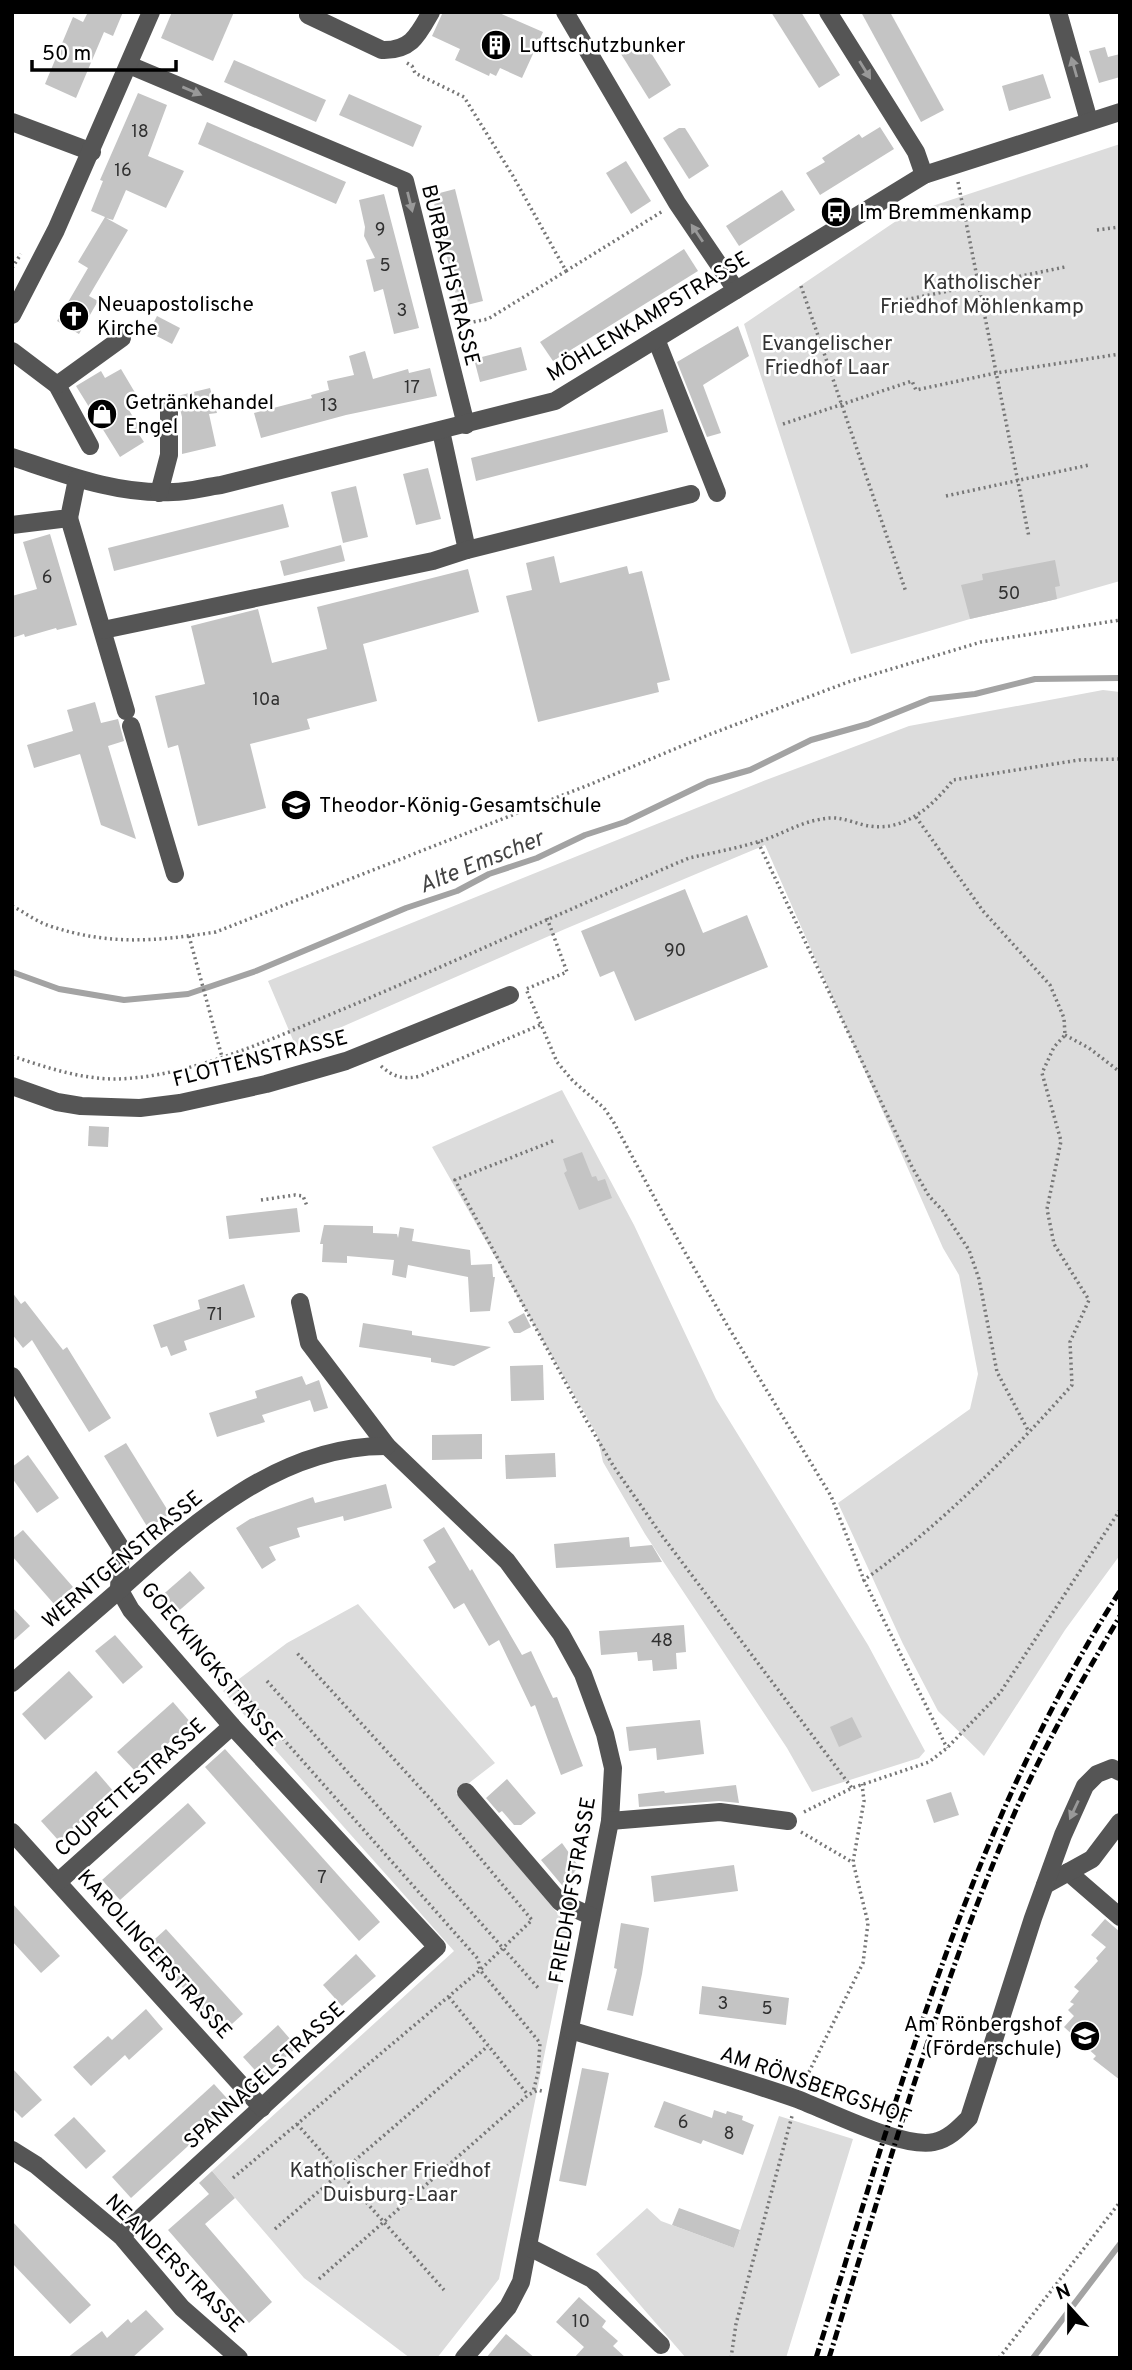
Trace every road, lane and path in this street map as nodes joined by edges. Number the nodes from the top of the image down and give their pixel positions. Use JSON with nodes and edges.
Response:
{"nodes":[{"id":1,"x":151,"y":12,"type":"edge"},
{"id":2,"x":431,"y":12,"type":"edge"},
{"id":3,"x":565,"y":12,"type":"edge"},
{"id":4,"x":828,"y":12,"type":"edge"},
{"id":5,"x":1058,"y":12,"type":"edge"},
{"id":6,"x":309,"y":15,"type":"dead end"},
{"id":7,"x":395,"y":50,"type":"junction"},
{"id":8,"x":130,"y":65,"type":"junction"},
{"id":9,"x":1120,"y":112,"type":"edge"},
{"id":10,"x":1089,"y":121,"type":"junction"},
{"id":11,"x":12,"y":122,"type":"edge"},
{"id":12,"x":92,"y":152,"type":"junction"},
{"id":13,"x":954,"y":164,"type":"junction"},
{"id":14,"x":924,"y":175,"type":"junction"},
{"id":15,"x":677,"y":203,"type":"junction"},
{"id":16,"x":1120,"y":227,"type":"edge"},
{"id":17,"x":1097,"y":230,"type":"dead end"},
{"id":18,"x":1065,"y":267,"type":"dead end"},
{"id":19,"x":566,"y":271,"type":"junction"},
{"id":20,"x":978,"y":285,"type":"junction"},
{"id":21,"x":801,"y":286,"type":"dead end"},
{"id":22,"x":736,"y":290,"type":"junction"},
{"id":23,"x":890,"y":303,"type":"dead end"},
{"id":24,"x":12,"y":315,"type":"edge"},
{"id":25,"x":443,"y":329,"type":"junction"},
{"id":26,"x":122,"y":338,"type":"dead end"},
{"id":27,"x":656,"y":339,"type":"junction"},
{"id":28,"x":12,"y":351,"type":"edge"},
{"id":29,"x":1120,"y":354,"type":"edge"},
{"id":30,"x":996,"y":373,"type":"junction"},
{"id":31,"x":57,"y":385,"type":"junction"},
{"id":32,"x":841,"y":404,"type":"junction"},
{"id":33,"x":169,"y":408,"type":"dead end"},
{"id":34,"x":783,"y":424,"type":"dead end"},
{"id":35,"x":466,"y":425,"type":"junction"},
{"id":36,"x":441,"y":431,"type":"junction"},
{"id":37,"x":90,"y":446,"type":"dead end"},
{"id":38,"x":12,"y":457,"type":"edge"},
{"id":39,"x":1089,"y":465,"type":"dead end"},
{"id":40,"x":77,"y":479,"type":"junction"},
{"id":41,"x":1018,"y":481,"type":"junction"},
{"id":42,"x":159,"y":493,"type":"junction"},
{"id":43,"x":717,"y":493,"type":"dead end"},
{"id":44,"x":691,"y":494,"type":"dead end"},
{"id":45,"x":946,"y":496,"type":"dead end"},
{"id":46,"x":69,"y":518,"type":"junction"},
{"id":47,"x":12,"y":525,"type":"edge"},
{"id":48,"x":1029,"y":537,"type":"dead end"},
{"id":49,"x":467,"y":550,"type":"junction"},
{"id":50,"x":906,"y":592,"type":"dead end"},
{"id":51,"x":1120,"y":620,"type":"edge"},
{"id":52,"x":103,"y":630,"type":"junction"},
{"id":53,"x":1120,"y":760,"type":"edge"},
{"id":54,"x":916,"y":817,"type":"junction"},
{"id":55,"x":758,"y":842,"type":"junction"},
{"id":56,"x":175,"y":874,"type":"dead end"},
{"id":57,"x":12,"y":906,"type":"edge"},
{"id":58,"x":547,"y":918,"type":"junction"},
{"id":59,"x":189,"y":936,"type":"junction"},
{"id":60,"x":510,"y":995,"type":"dead end"},
{"id":61,"x":540,"y":1025,"type":"junction"},
{"id":62,"x":1065,"y":1035,"type":"junction"},
{"id":63,"x":372,"y":1051,"type":"junction"},
{"id":64,"x":12,"y":1056,"type":"edge"},
{"id":65,"x":222,"y":1057,"type":"junction"},
{"id":66,"x":1120,"y":1072,"type":"edge"},
{"id":67,"x":12,"y":1086,"type":"edge"},
{"id":68,"x":552,"y":1140,"type":"dead end"},
{"id":69,"x":261,"y":1200,"type":"dead end"},
{"id":70,"x":307,"y":1206,"type":"dead end"},
{"id":71,"x":300,"y":1302,"type":"dead end"},
{"id":72,"x":12,"y":1376,"type":"edge"},
{"id":73,"x":1029,"y":1432,"type":"junction"},
{"id":74,"x":387,"y":1446,"type":"junction"},
{"id":75,"x":1120,"y":1510,"type":"edge"},
{"id":76,"x":864,"y":1580,"type":"junction"},
{"id":77,"x":119,"y":1589,"type":"junction"},
{"id":78,"x":267,"y":1681,"type":"dead end"},
{"id":79,"x":12,"y":1683,"type":"edge"},
{"id":80,"x":232,"y":1726,"type":"junction"},
{"id":81,"x":947,"y":1748,"type":"junction"},
{"id":82,"x":1117,"y":1766,"type":"edge"},
{"id":83,"x":862,"y":1784,"type":"junction"},
{"id":84,"x":852,"y":1788,"type":"junction"},
{"id":85,"x":466,"y":1792,"type":"dead end"},
{"id":86,"x":610,"y":1821,"type":"junction"},
{"id":87,"x":788,"y":1821,"type":"junction"},
{"id":88,"x":1120,"y":1822,"type":"edge"},
{"id":89,"x":12,"y":1832,"type":"edge"},
{"id":90,"x":853,"y":1862,"type":"junction"},
{"id":91,"x":1068,"y":1872,"type":"junction"},
{"id":92,"x":59,"y":1881,"type":"junction"},
{"id":93,"x":1045,"y":1885,"type":"junction"},
{"id":94,"x":591,"y":1916,"type":"junction"},
{"id":95,"x":1120,"y":1917,"type":"edge"},
{"id":96,"x":437,"y":1947,"type":"joint"},
{"id":97,"x":540,"y":1990,"type":"dead end"},
{"id":98,"x":449,"y":1997,"type":"dead end"},
{"id":99,"x":570,"y":2030,"type":"junction"},
{"id":100,"x":488,"y":2046,"type":"junction"},
{"id":101,"x":558,"y":2094,"type":"junction"},
{"id":102,"x":528,"y":2095,"type":"junction"},
{"id":103,"x":797,"y":2099,"type":"junction"},
{"id":104,"x":262,"y":2108,"type":"junction"},
{"id":105,"x":296,"y":2123,"type":"dead end"},
{"id":106,"x":12,"y":2150,"type":"edge"},
{"id":107,"x":340,"y":2172,"type":"junction"},
{"id":108,"x":1120,"y":2202,"type":"edge"},
{"id":109,"x":383,"y":2222,"type":"junction"},
{"id":110,"x":275,"y":2229,"type":"dead end"},
{"id":111,"x":121,"y":2236,"type":"junction"},
{"id":112,"x":529,"y":2247,"type":"junction"},
{"id":113,"x":319,"y":2279,"type":"dead end"},
{"id":114,"x":444,"y":2290,"type":"dead end"},
{"id":115,"x":661,"y":2345,"type":"dead end"},
{"id":116,"x":232,"y":2356,"type":"edge"},
{"id":117,"x":464,"y":2358,"type":"edge"},
{"id":118,"x":731,"y":2358,"type":"edge"},
{"id":119,"x":999,"y":2358,"type":"edge"}],
"edges":[{"from":1,"to":8,"type":"street"},
{"from":2,"to":7,"type":"street"},
{"from":3,"to":15,"type":"street"},
{"from":4,"to":14,"type":"street","one_way":true},
{"from":10,"to":5,"type":"street","one_way":true},
{"from":6,"to":7,"type":"street"},
{"from":7,"to":19,"type":"path"},
{"from":8,"to":12,"type":"street"},
{"from":8,"to":25,"type":"street","name":"BURBACHSTRASSE","one_way":true},
{"from":9,"to":10,"type":"street","name":"MÖHLENKAMPSTRASSE"},
{"from":10,"to":13,"type":"street","name":"MÖHLENKAMPSTRASSE"},
{"from":11,"to":12,"type":"street"},
{"from":12,"to":24,"type":"street"},
{"from":13,"to":14,"type":"street","name":"MÖHLENKAMPSTRASSE"},
{"from":13,"to":20,"type":"path"},
{"from":14,"to":22,"type":"street","name":"MÖHLENKAMPSTRASSE"},
{"from":15,"to":19,"type":"path"},
{"from":22,"to":15,"type":"street","one_way":true},
{"from":16,"to":17,"type":"path"},
{"from":18,"to":20,"type":"path"},
{"from":19,"to":25,"type":"path"},
{"from":20,"to":23,"type":"path"},
{"from":20,"to":30,"type":"path"},
{"from":21,"to":32,"type":"path"},
{"from":22,"to":27,"type":"street","name":"MÖHLENKAMPSTRASSE"},
{"from":25,"to":35,"type":"street","name":"BURBACHSTRASSE"},
{"from":26,"to":31,"type":"street"},
{"from":27,"to":35,"type":"street","name":"MÖHLENKAMPSTRASSE"},
{"from":27,"to":43,"type":"street"},
{"from":28,"to":31,"type":"street"},
{"from":29,"to":30,"type":"path"},
{"from":30,"to":32,"type":"path"},
{"from":30,"to":41,"type":"path"},
{"from":31,"to":37,"type":"street"},
{"from":32,"to":34,"type":"path"},
{"from":32,"to":50,"type":"path"},
{"from":33,"to":42,"type":"street"},
{"from":35,"to":36,"type":"street","name":"MÖHLENKAMPSTRASSE"},
{"from":36,"to":42,"type":"street","name":"MÖHLENKAMPSTRASSE"},
{"from":36,"to":49,"type":"street"},
{"from":38,"to":40,"type":"street","name":"MÖHLENKAMPSTRASSE"},
{"from":39,"to":41,"type":"path"},
{"from":40,"to":42,"type":"street","name":"MÖHLENKAMPSTRASSE"},
{"from":40,"to":46,"type":"street"},
{"from":41,"to":45,"type":"path"},
{"from":41,"to":48,"type":"path"},
{"from":44,"to":49,"type":"street"},
{"from":46,"to":47,"type":"street"},
{"from":46,"to":52,"type":"street"},
{"from":49,"to":52,"type":"street"},
{"from":51,"to":59,"type":"path"},
{"from":52,"to":56,"type":"street"},
{"from":53,"to":54,"type":"path"},
{"from":54,"to":55,"type":"path"},
{"from":54,"to":62,"type":"path"},
{"from":55,"to":58,"type":"path"},
{"from":55,"to":73,"type":"path"},
{"from":57,"to":59,"type":"path"},
{"from":58,"to":61,"type":"path"},
{"from":58,"to":65,"type":"path"},
{"from":59,"to":65,"type":"path"},
{"from":60,"to":63,"type":"street","name":"FLOTTENSTRASSE"},
{"from":61,"to":63,"type":"path"},
{"from":61,"to":76,"type":"path"},
{"from":62,"to":66,"type":"path"},
{"from":62,"to":73,"type":"path"},
{"from":63,"to":67,"type":"street","name":"FLOTTENSTRASSE"},
{"from":64,"to":65,"type":"path"},
{"from":68,"to":84,"type":"path"},
{"from":69,"to":70,"type":"path"},
{"from":71,"to":74,"type":"street","name":"FRIEDHOFSTRASSE"},
{"from":72,"to":77,"type":"street","name":"GOECKINGKSTRASSE"},
{"from":73,"to":76,"type":"path"},
{"from":74,"to":77,"type":"street","name":"WERNTGENSTRASSE"},
{"from":74,"to":86,"type":"street","name":"FRIEDHOFSTRASSE"},
{"from":75,"to":81,"type":"path"},
{"from":76,"to":81,"type":"path"},
{"from":77,"to":79,"type":"street","name":"WERNTGENSTRASSE"},
{"from":77,"to":80,"type":"street","name":"GOECKINGKSTRASSE"},
{"from":78,"to":97,"type":"path"},
{"from":80,"to":92,"type":"street","name":"COUPETTESTRASSE"},
{"from":80,"to":96,"type":"street","name":"GOECKINGKSTRASSE"},
{"from":81,"to":83,"type":"path"},
{"from":82,"to":93,"type":"street","name":"AM RÖNSBERGSHOF","one_way":true},
{"from":83,"to":84,"type":"path"},
{"from":83,"to":90,"type":"path"},
{"from":84,"to":87,"type":"path"},
{"from":85,"to":94,"type":"street"},
{"from":86,"to":87,"type":"street"},
{"from":86,"to":94,"type":"street","name":"FRIEDHOFSTRASSE"},
{"from":87,"to":90,"type":"path"},
{"from":88,"to":91,"type":"street"},
{"from":89,"to":92,"type":"street","name":"KAROLINGERSTRASSE"},
{"from":90,"to":103,"type":"path"},
{"from":91,"to":93,"type":"street"},
{"from":91,"to":95,"type":"street"},
{"from":92,"to":104,"type":"street","name":"KAROLINGERSTRASSE"},
{"from":93,"to":103,"type":"street","name":"AM RÖNSBERGSHOF"},
{"from":94,"to":99,"type":"street","name":"FRIEDHOFSTRASSE"},
{"from":96,"to":104,"type":"street","name":"SPANNAGELSTRASSE"},
{"from":98,"to":100,"type":"path"},
{"from":99,"to":101,"type":"street","name":"FRIEDHOFSTRASSE"},
{"from":99,"to":103,"type":"street","name":"AM RÖNSBERGSHOF"},
{"from":100,"to":102,"type":"path"},
{"from":100,"to":107,"type":"path"},
{"from":101,"to":102,"type":"path"},
{"from":101,"to":112,"type":"street","name":"FRIEDHOFSTRASSE"},
{"from":102,"to":109,"type":"path"},
{"from":103,"to":118,"type":"path"},
{"from":104,"to":111,"type":"street","name":"SPANNAGELSTRASSE"},
{"from":105,"to":107,"type":"path"},
{"from":106,"to":111,"type":"street","name":"NEANDERSTRASSE"},
{"from":107,"to":109,"type":"path"},
{"from":107,"to":110,"type":"path"},
{"from":108,"to":119,"type":"path"},
{"from":109,"to":113,"type":"path"},
{"from":109,"to":114,"type":"path"},
{"from":111,"to":116,"type":"street","name":"NEANDERSTRASSE"},
{"from":112,"to":115,"type":"street"},
{"from":112,"to":117,"type":"street","name":"FRIEDHOFSTRASSE"}]}
